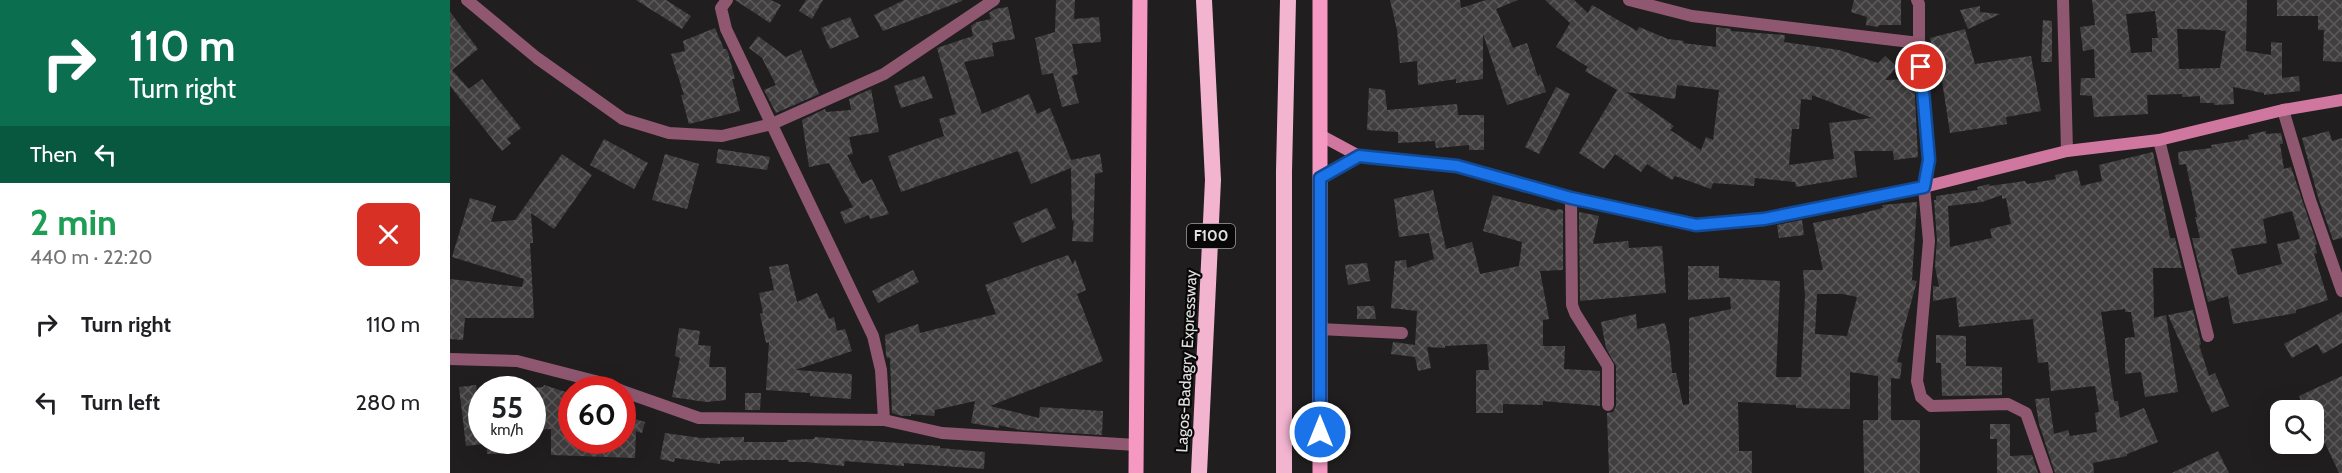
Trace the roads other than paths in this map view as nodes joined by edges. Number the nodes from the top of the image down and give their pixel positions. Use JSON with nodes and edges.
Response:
{"nodes":[{"id":1,"x":467,"y":0,"type":"edge"},
{"id":2,"x":727,"y":0,"type":"edge"},
{"id":3,"x":994,"y":0,"type":"edge"},
{"id":4,"x":1140,"y":0,"type":"edge"},
{"id":5,"x":1204,"y":0,"type":"edge"},
{"id":6,"x":1288,"y":0,"type":"edge"},
{"id":7,"x":1320,"y":0,"type":"edge"},
{"id":8,"x":1629,"y":0,"type":"edge"},
{"id":9,"x":1917,"y":0,"type":"edge"},
{"id":10,"x":2063,"y":0,"type":"edge"},
{"id":11,"x":1919,"y":44,"type":"junction"},
{"id":12,"x":2342,"y":100,"type":"edge"},
{"id":13,"x":2283,"y":110,"type":"junction"},
{"id":14,"x":772,"y":124,"type":"junction"},
{"id":15,"x":1320,"y":135,"type":"junction"},
{"id":16,"x":2159,"y":140,"type":"junction"},
{"id":17,"x":2067,"y":151,"type":"junction"},
{"id":18,"x":1359,"y":156,"type":"junction"},
{"id":19,"x":1320,"y":178,"type":"junction"},
{"id":20,"x":1924,"y":187,"type":"junction"},
{"id":21,"x":1571,"y":198,"type":"junction"},
{"id":22,"x":2342,"y":291,"type":"edge"},
{"id":23,"x":1319,"y":329,"type":"junction"},
{"id":24,"x":1402,"y":333,"type":"dead end"},
{"id":25,"x":2208,"y":336,"type":"dead end"},
{"id":26,"x":450,"y":359,"type":"edge"},
{"id":27,"x":576,"y":376,"type":"edge"},
{"id":28,"x":636,"y":395,"type":"edge"},
{"id":29,"x":1608,"y":405,"type":"dead end"},
{"id":30,"x":884,"y":420,"type":"junction"},
{"id":31,"x":1136,"y":445,"type":"junction"},
{"id":32,"x":1136,"y":473,"type":"edge"},
{"id":33,"x":1199,"y":473,"type":"edge"},
{"id":34,"x":1284,"y":473,"type":"edge"},
{"id":35,"x":1320,"y":473,"type":"edge"},
{"id":36,"x":2047,"y":473,"type":"edge"}],
"edges":[{"from":1,"to":14,"type":"street"},
{"from":2,"to":14,"type":"street"},
{"from":3,"to":14,"type":"street"},
{"from":4,"to":31,"type":"main road"},
{"from":5,"to":33,"type":"highway","name":"Lagos-Badagry Expressway","number":"F100"},
{"from":6,"to":34,"type":"highway"},
{"from":7,"to":15,"type":"main road"},
{"from":8,"to":11,"type":"street"},
{"from":9,"to":11,"type":"street"},
{"from":10,"to":17,"type":"street"},
{"from":11,"to":20,"type":"street"},
{"from":12,"to":13,"type":"main road"},
{"from":13,"to":16,"type":"main road"},
{"from":13,"to":22,"type":"street"},
{"from":14,"to":30,"type":"street"},
{"from":15,"to":18,"type":"main road"},
{"from":15,"to":19,"type":"main road"},
{"from":16,"to":17,"type":"main road"},
{"from":16,"to":25,"type":"street"},
{"from":17,"to":20,"type":"main road"},
{"from":18,"to":19,"type":"main road"},
{"from":18,"to":21,"type":"main road"},
{"from":19,"to":23,"type":"main road"},
{"from":20,"to":21,"type":"main road"},
{"from":20,"to":36,"type":"street"},
{"from":21,"to":29,"type":"street"},
{"from":23,"to":24,"type":"street"},
{"from":23,"to":35,"type":"main road"},
{"from":26,"to":27,"type":"street"},
{"from":28,"to":30,"type":"street"},
{"from":30,"to":31,"type":"street"},
{"from":31,"to":32,"type":"main road"}]}
